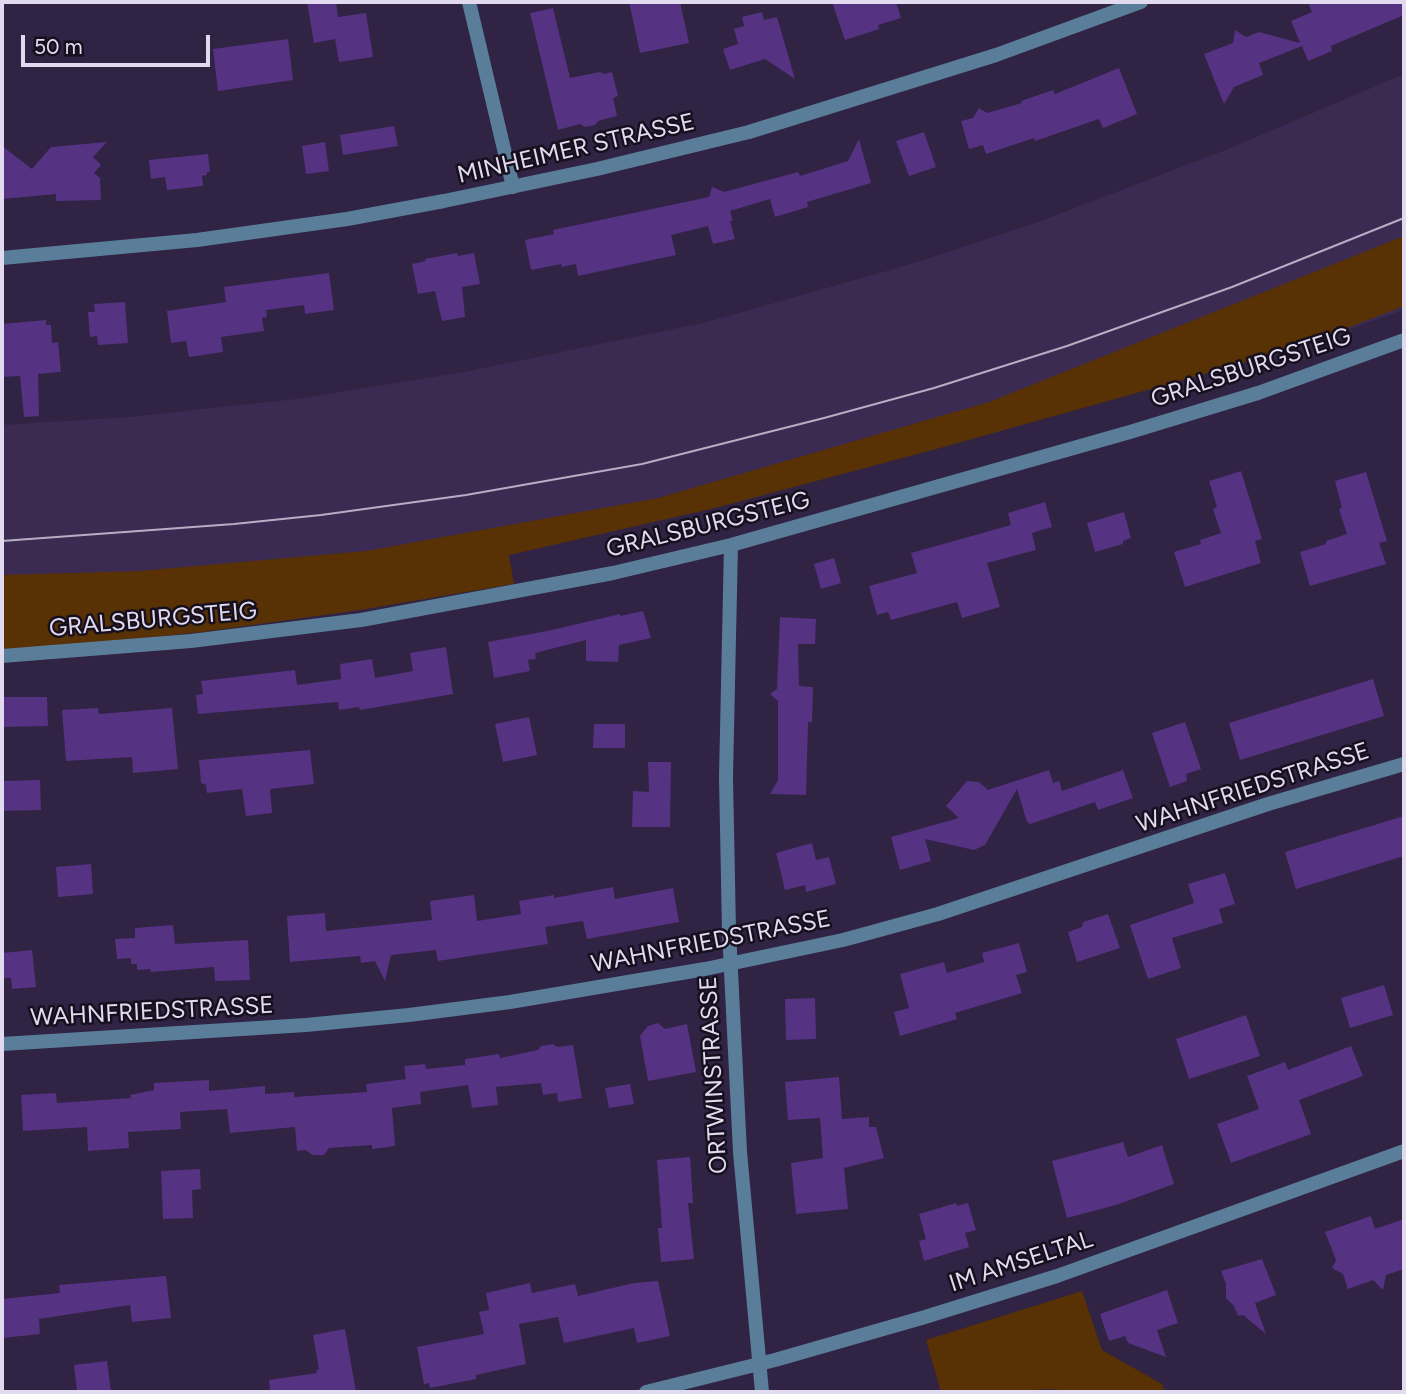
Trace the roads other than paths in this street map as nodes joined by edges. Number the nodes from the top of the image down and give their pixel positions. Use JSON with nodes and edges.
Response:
{"nodes":[{"id":1,"x":469,"y":2,"type":"edge"},
{"id":2,"x":1141,"y":2,"type":"edge"},
{"id":3,"x":513,"y":187,"type":"junction"},
{"id":4,"x":2,"y":258,"type":"edge"},
{"id":5,"x":1404,"y":340,"type":"edge"},
{"id":6,"x":732,"y":545,"type":"junction"},
{"id":7,"x":2,"y":656,"type":"edge"},
{"id":8,"x":1404,"y":764,"type":"edge"},
{"id":9,"x":730,"y":964,"type":"junction"},
{"id":10,"x":2,"y":1044,"type":"edge"},
{"id":11,"x":1404,"y":1152,"type":"edge"},
{"id":12,"x":758,"y":1365,"type":"junction"},
{"id":13,"x":646,"y":1392,"type":"edge"},
{"id":14,"x":762,"y":1392,"type":"edge"}],
"edges":[{"from":1,"to":3,"type":"street"},
{"from":2,"to":3,"type":"street","name":"MINHEIMER STRASSE"},
{"from":3,"to":4,"type":"street","name":"MINHEIMER STRASSE"},
{"from":5,"to":6,"type":"street","name":"GRALSBURGSTEIG"},
{"from":6,"to":7,"type":"street","name":"GRALSBURGSTEIG"},
{"from":6,"to":9,"type":"street","name":"ORTWINSTRASSE"},
{"from":8,"to":9,"type":"street","name":"WAHNFRIEDSTRASSE"},
{"from":9,"to":10,"type":"street","name":"WAHNFRIEDSTRASSE"},
{"from":9,"to":12,"type":"street","name":"ORTWINSTRASSE"},
{"from":11,"to":12,"type":"street","name":"IM AMSELTAL"},
{"from":12,"to":13,"type":"street","name":"IM AMSELTAL"},
{"from":12,"to":14,"type":"street","name":"ORTWINSTRASSE"}]}
